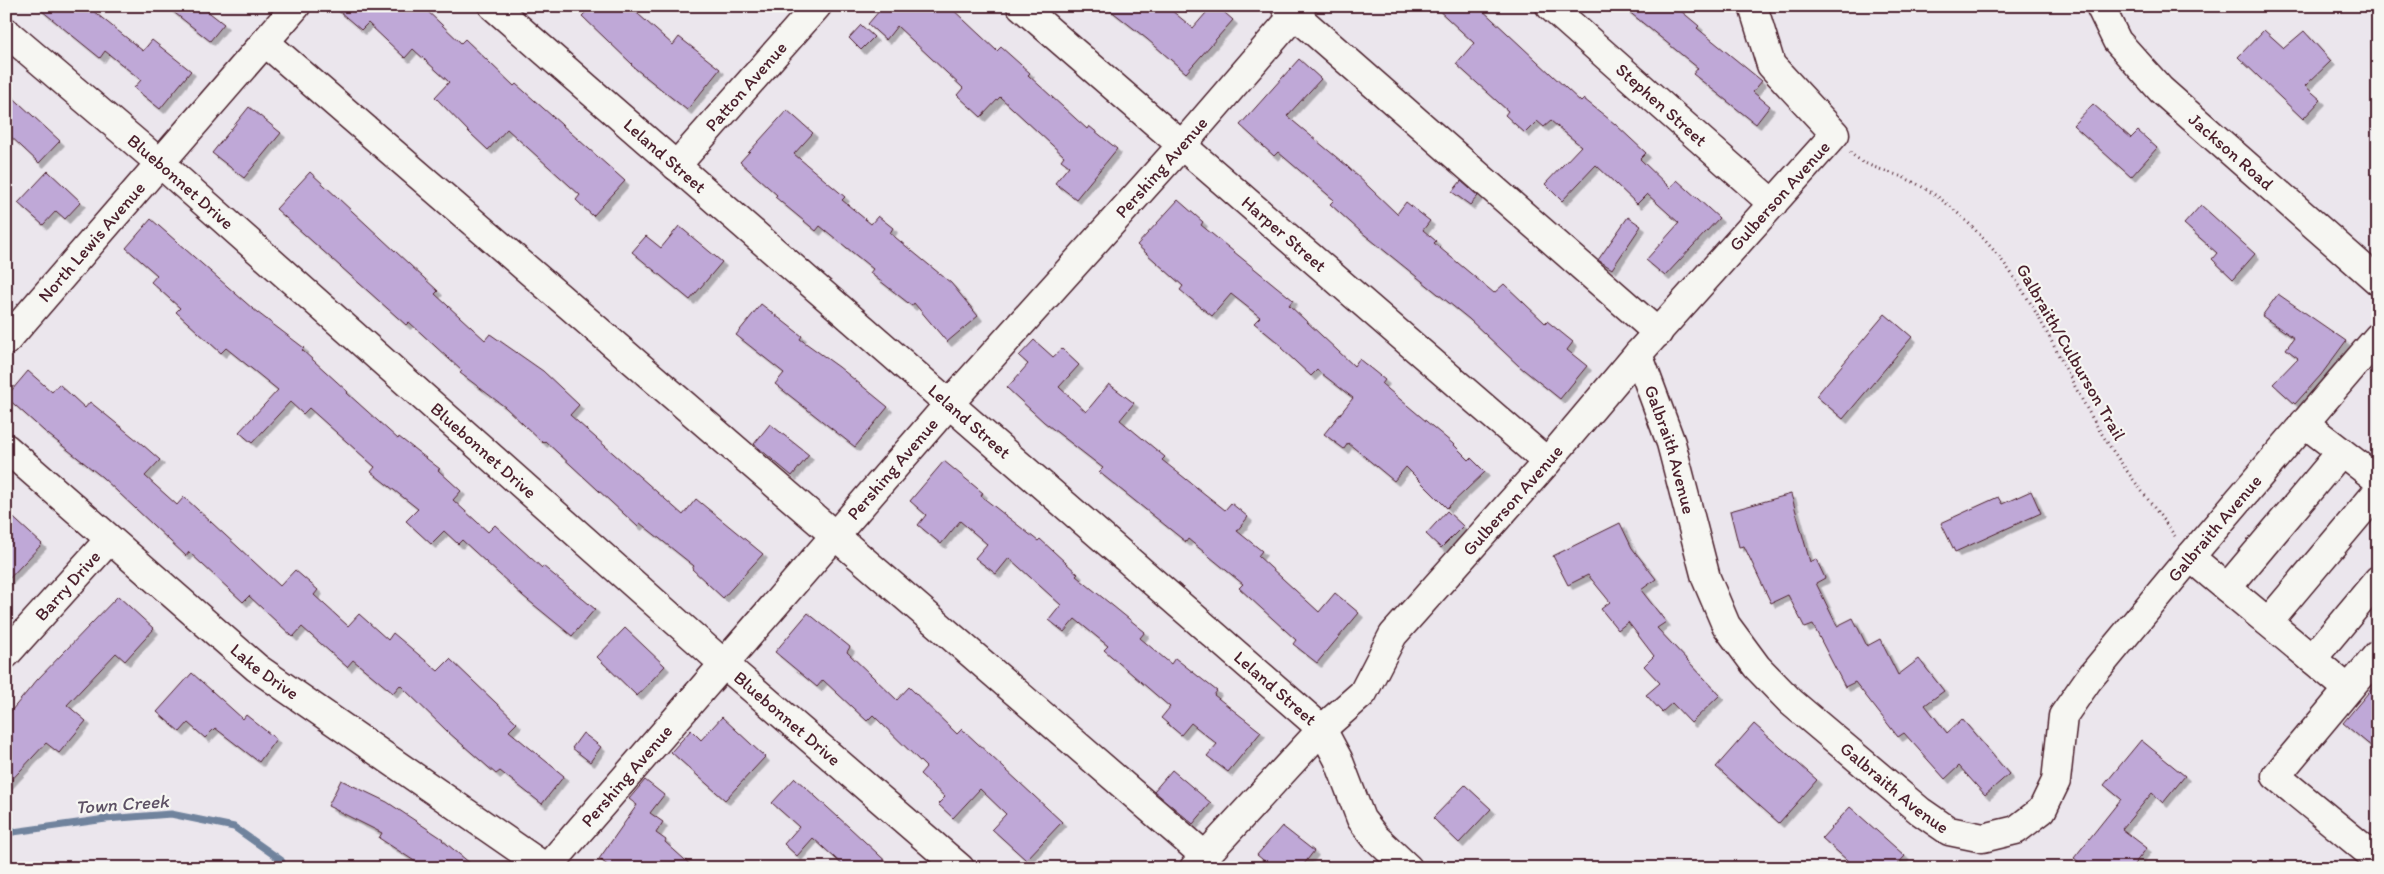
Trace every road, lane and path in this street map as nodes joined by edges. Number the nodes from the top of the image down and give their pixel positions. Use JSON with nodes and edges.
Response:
{"nodes":[{"id":1,"x":296,"y":6,"type":"edge"},
{"id":2,"x":493,"y":6,"type":"edge"},
{"id":3,"x":817,"y":6,"type":"edge"},
{"id":4,"x":1021,"y":6,"type":"edge"},
{"id":5,"x":1550,"y":6,"type":"edge"},
{"id":6,"x":1753,"y":6,"type":"edge"},
{"id":7,"x":2100,"y":6,"type":"edge"},
{"id":8,"x":1294,"y":9,"type":"edge"},
{"id":9,"x":6,"y":32,"type":"edge"},
{"id":10,"x":265,"y":42,"type":"junction"},
{"id":11,"x":1835,"y":134,"type":"junction"},
{"id":12,"x":1181,"y":146,"type":"junction"},
{"id":13,"x":161,"y":164,"type":"junction"},
{"id":14,"x":676,"y":166,"type":"junction"},
{"id":15,"x":1773,"y":204,"type":"junction"},
{"id":16,"x":2378,"y":281,"type":"edge"},
{"id":17,"x":1658,"y":332,"type":"junction"},
{"id":18,"x":2378,"y":337,"type":"edge"},
{"id":19,"x":6,"y":341,"type":"edge"},
{"id":20,"x":1638,"y":354,"type":"junction"},
{"id":21,"x":948,"y":405,"type":"junction"},
{"id":22,"x":2304,"y":423,"type":"junction"},
{"id":23,"x":6,"y":448,"type":"edge"},
{"id":24,"x":2342,"y":452,"type":"junction"},
{"id":25,"x":1546,"y":462,"type":"junction"},
{"id":26,"x":2378,"y":480,"type":"edge"},
{"id":27,"x":2378,"y":491,"type":"edge"},
{"id":28,"x":835,"y":535,"type":"junction"},
{"id":29,"x":109,"y":540,"type":"junction"},
{"id":30,"x":2190,"y":557,"type":"junction"},
{"id":31,"x":2377,"y":583,"type":"edge"},
{"id":32,"x":2227,"y":588,"type":"junction"},
{"id":33,"x":2268,"y":622,"type":"junction"},
{"id":34,"x":6,"y":654,"type":"edge"},
{"id":35,"x":2378,"y":654,"type":"edge"},
{"id":36,"x":2312,"y":659,"type":"junction"},
{"id":37,"x":724,"y":664,"type":"junction"},
{"id":38,"x":2348,"y":689,"type":"junction"},
{"id":39,"x":1322,"y":729,"type":"junction"},
{"id":40,"x":2378,"y":860,"type":"edge"},
{"id":41,"x":1199,"y":862,"type":"edge"},
{"id":42,"x":546,"y":868,"type":"edge"},
{"id":43,"x":960,"y":868,"type":"edge"},
{"id":44,"x":1408,"y":868,"type":"edge"}],
"edges":[{"from":1,"to":10,"type":"street","name":"North Lewis Avenue"},
{"from":2,"to":14,"type":"street","name":"Leland Street"},
{"from":3,"to":14,"type":"street","name":"Patton Avenue"},
{"from":4,"to":12,"type":"street","name":"Harper Street"},
{"from":5,"to":15,"type":"street","name":"Stephen Street"},
{"from":6,"to":11,"type":"street"},
{"from":7,"to":16,"type":"street","name":"Jackson Road"},
{"from":8,"to":12,"type":"street","name":"Pershing Avenue"},
{"from":8,"to":17,"type":"street"},
{"from":9,"to":13,"type":"street","name":"Bluebonnet Drive"},
{"from":10,"to":13,"type":"street","name":"North Lewis Avenue"},
{"from":10,"to":28,"type":"street"},
{"from":11,"to":15,"type":"street","name":"Gulberson Avenue"},
{"from":11,"to":30,"type":"path","name":"Galbraith/Culburson Trail"},
{"from":12,"to":21,"type":"street","name":"Pershing Avenue"},
{"from":12,"to":25,"type":"street","name":"Harper Street"},
{"from":13,"to":19,"type":"street","name":"North Lewis Avenue"},
{"from":13,"to":37,"type":"street","name":"Bluebonnet Drive"},
{"from":14,"to":21,"type":"street","name":"Leland Street"},
{"from":15,"to":17,"type":"street","name":"Gulberson Avenue"},
{"from":17,"to":20,"type":"street","name":"Gulberson Avenue"},
{"from":18,"to":22,"type":"street","name":"Galbraith Avenue"},
{"from":20,"to":25,"type":"street","name":"Gulberson Avenue"},
{"from":20,"to":30,"type":"street","name":"Galbraith Avenue"},
{"from":21,"to":28,"type":"street","name":"Pershing Avenue"},
{"from":21,"to":39,"type":"street","name":"Leland Street"},
{"from":22,"to":24,"type":"street"},
{"from":22,"to":30,"type":"street","name":"Galbraith Avenue"},
{"from":23,"to":29,"type":"street","name":"Lake Drive"},
{"from":24,"to":26,"type":"street"},
{"from":24,"to":32,"type":"street"},
{"from":25,"to":39,"type":"street","name":"Gulberson Avenue"},
{"from":27,"to":33,"type":"street"},
{"from":28,"to":37,"type":"street","name":"Pershing Avenue"},
{"from":28,"to":41,"type":"street"},
{"from":29,"to":34,"type":"street","name":"Barry Drive"},
{"from":29,"to":42,"type":"street","name":"Lake Drive"},
{"from":30,"to":32,"type":"street"},
{"from":31,"to":36,"type":"street"},
{"from":32,"to":33,"type":"street"},
{"from":33,"to":36,"type":"street"},
{"from":35,"to":38,"type":"street"},
{"from":36,"to":38,"type":"street"},
{"from":37,"to":42,"type":"street","name":"Pershing Avenue"},
{"from":37,"to":43,"type":"street","name":"Bluebonnet Drive"},
{"from":38,"to":40,"type":"street"},
{"from":39,"to":41,"type":"street","name":"Gulberson Avenue"},
{"from":39,"to":44,"type":"street","name":"Leland Street"}]}
